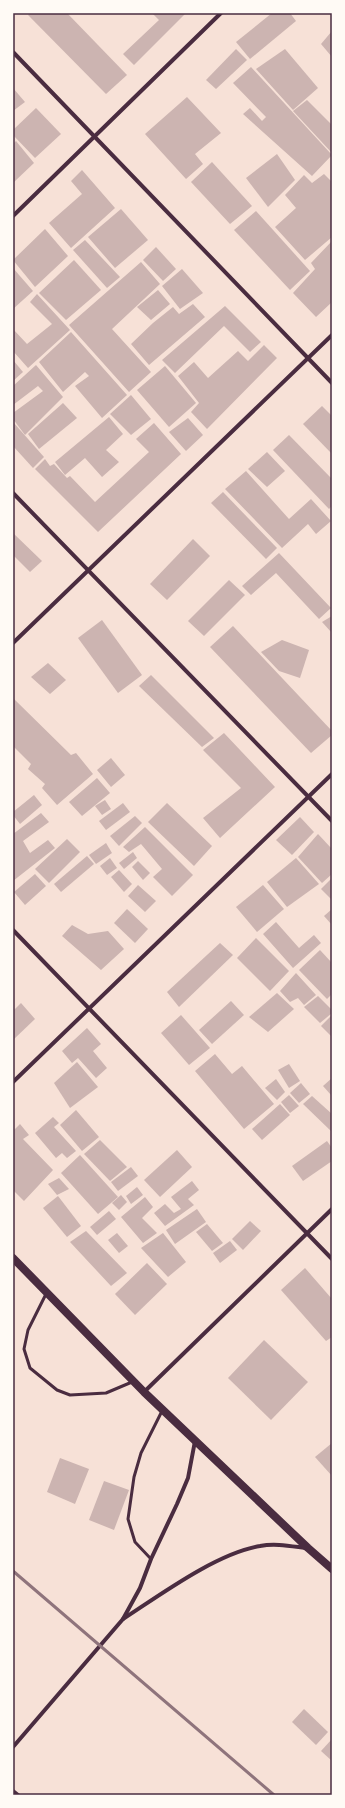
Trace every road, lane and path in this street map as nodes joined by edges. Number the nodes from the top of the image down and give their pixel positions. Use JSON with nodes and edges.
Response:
{"nodes":[{"id":1,"x":221,"y":13,"type":"edge"},
{"id":2,"x":13,"y":52,"type":"edge"},
{"id":3,"x":94,"y":136,"type":"junction"},
{"id":4,"x":13,"y":216,"type":"edge"},
{"id":5,"x":332,"y":335,"type":"edge"},
{"id":6,"x":308,"y":358,"type":"junction"},
{"id":7,"x":332,"y":383,"type":"edge"},
{"id":8,"x":13,"y":493,"type":"edge"},
{"id":9,"x":88,"y":570,"type":"junction"},
{"id":10,"x":13,"y":643,"type":"edge"},
{"id":11,"x":332,"y":774,"type":"edge"},
{"id":12,"x":308,"y":797,"type":"junction"},
{"id":13,"x":332,"y":821,"type":"edge"},
{"id":14,"x":13,"y":930,"type":"edge"},
{"id":15,"x":89,"y":1009,"type":"junction"},
{"id":16,"x":13,"y":1082,"type":"edge"},
{"id":17,"x":332,"y":1209,"type":"edge"},
{"id":18,"x":307,"y":1233,"type":"junction"},
{"id":19,"x":13,"y":1258,"type":"edge"},
{"id":20,"x":332,"y":1260,"type":"edge"},
{"id":21,"x":47,"y":1293,"type":"junction"},
{"id":22,"x":134,"y":1382,"type":"junction"},
{"id":23,"x":144,"y":1392,"type":"junction"},
{"id":24,"x":163,"y":1410,"type":"junction"},
{"id":25,"x":195,"y":1441,"type":"junction"},
{"id":26,"x":308,"y":1548,"type":"junction"},
{"id":27,"x":151,"y":1560,"type":"junction"},
{"id":28,"x":332,"y":1569,"type":"edge"},
{"id":29,"x":123,"y":1619,"type":"junction"},
{"id":30,"x":13,"y":1747,"type":"edge"},
{"id":31,"x":13,"y":1791,"type":"edge"},
{"id":32,"x":18,"y":1795,"type":"edge"}],
"edges":[{"from":1,"to":3,"type":"street"},
{"from":2,"to":3,"type":"street"},
{"from":3,"to":4,"type":"street"},
{"from":3,"to":6,"type":"street"},
{"from":5,"to":6,"type":"street"},
{"from":6,"to":7,"type":"street"},
{"from":6,"to":9,"type":"street"},
{"from":8,"to":9,"type":"street"},
{"from":9,"to":10,"type":"street"},
{"from":9,"to":12,"type":"street"},
{"from":11,"to":12,"type":"street"},
{"from":12,"to":13,"type":"street"},
{"from":12,"to":15,"type":"street"},
{"from":14,"to":15,"type":"street"},
{"from":15,"to":16,"type":"street"},
{"from":15,"to":18,"type":"street"},
{"from":17,"to":18,"type":"street"},
{"from":18,"to":20,"type":"street"},
{"from":18,"to":23,"type":"street"},
{"from":19,"to":21,"type":"main road"},
{"from":21,"to":22,"type":"main road"},
{"from":21,"to":22,"type":"lane"},
{"from":22,"to":23,"type":"main road"},
{"from":23,"to":24,"type":"main road"},
{"from":24,"to":25,"type":"main road"},
{"from":24,"to":27,"type":"lane"},
{"from":25,"to":26,"type":"main road"},
{"from":25,"to":27,"type":"street"},
{"from":26,"to":28,"type":"main road"},
{"from":26,"to":29,"type":"street"},
{"from":27,"to":29,"type":"street"},
{"from":29,"to":30,"type":"street"},
{"from":31,"to":32,"type":"street"}]}
